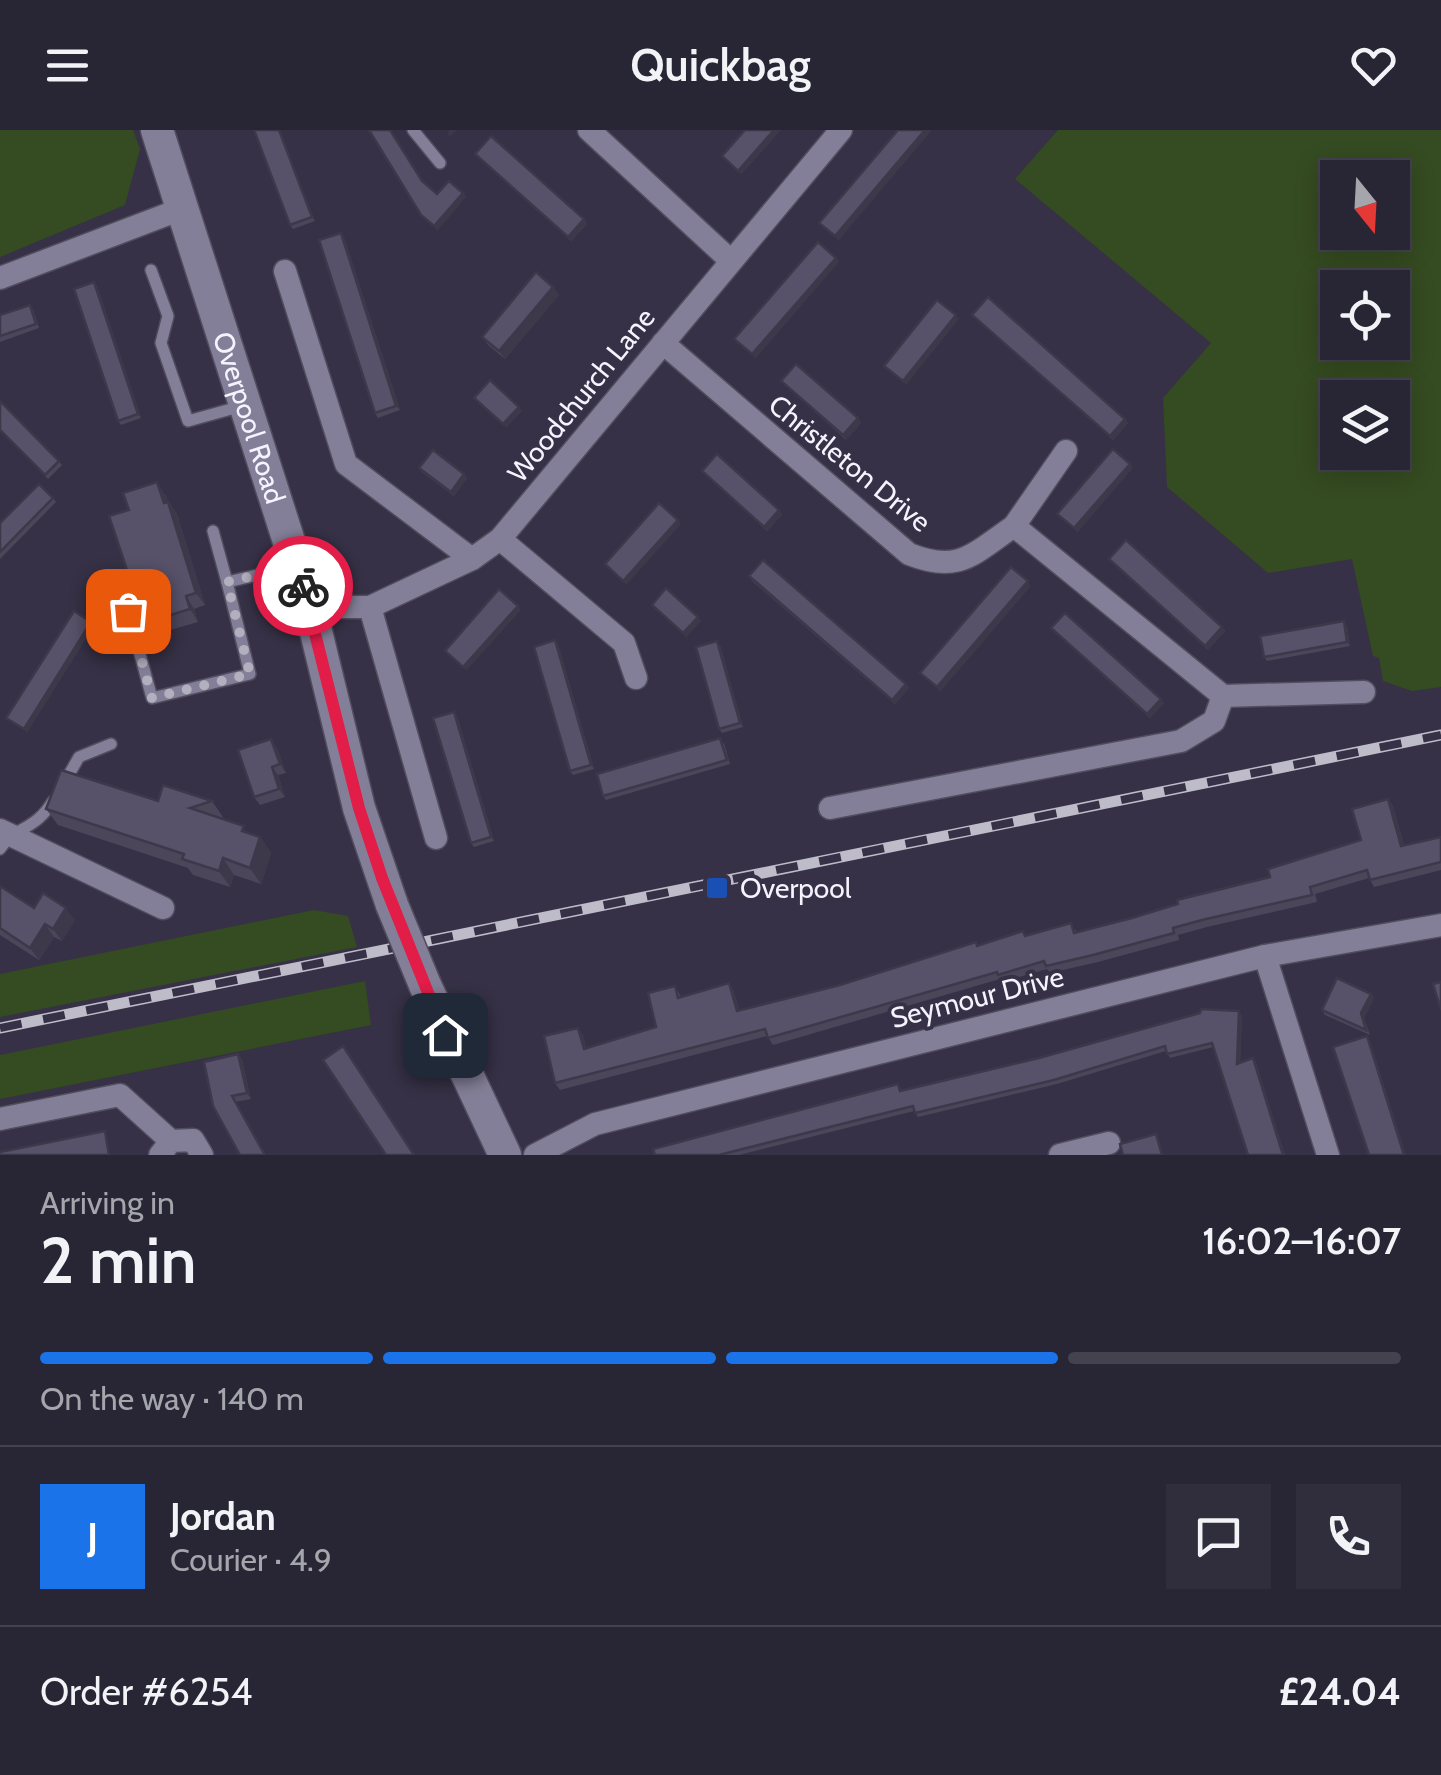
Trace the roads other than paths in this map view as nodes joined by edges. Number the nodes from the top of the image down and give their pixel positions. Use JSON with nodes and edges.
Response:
{"nodes":[{"id":1,"x":157,"y":130,"type":"edge"},
{"id":2,"x":413,"y":130,"type":"edge"},
{"id":3,"x":590,"y":130,"type":"edge"},
{"id":4,"x":841,"y":130,"type":"edge"},
{"id":5,"x":440,"y":163,"type":"dead end"},
{"id":6,"x":184,"y":208,"type":"junction"},
{"id":7,"x":729,"y":259,"type":"junction"},
{"id":8,"x":151,"y":270,"type":"dead end"},
{"id":9,"x":286,"y":271,"type":"dead end"},
{"id":10,"x":0,"y":278,"type":"edge"},
{"id":11,"x":663,"y":343,"type":"junction"},
{"id":12,"x":246,"y":405,"type":"junction"},
{"id":13,"x":1066,"y":451,"type":"dead end"},
{"id":14,"x":1014,"y":526,"type":"junction"},
{"id":15,"x":213,"y":531,"type":"dead end"},
{"id":16,"x":500,"y":539,"type":"junction"},
{"id":17,"x":472,"y":559,"type":"junction"},
{"id":18,"x":298,"y":566,"type":"junction"},
{"id":19,"x":227,"y":582,"type":"junction"},
{"id":20,"x":370,"y":606,"type":"junction"},
{"id":21,"x":310,"y":607,"type":"junction"},
{"id":22,"x":128,"y":611,"type":"dead end"},
{"id":23,"x":636,"y":678,"type":"dead end"},
{"id":24,"x":1364,"y":692,"type":"dead end"},
{"id":25,"x":1223,"y":696,"type":"junction"},
{"id":26,"x":111,"y":744,"type":"dead end"},
{"id":27,"x":830,"y":808,"type":"dead end"},
{"id":28,"x":3,"y":838,"type":"edge"},
{"id":29,"x":436,"y":838,"type":"dead end"},
{"id":30,"x":163,"y":908,"type":"dead end"},
{"id":31,"x":1441,"y":925,"type":"edge"},
{"id":32,"x":1265,"y":956,"type":"junction"},
{"id":33,"x":0,"y":1119,"type":"edge"},
{"id":34,"x":1109,"y":1143,"type":"dead end"},
{"id":35,"x":166,"y":1148,"type":"edge"},
{"id":36,"x":202,"y":1155,"type":"edge"},
{"id":37,"x":505,"y":1155,"type":"edge"},
{"id":38,"x":535,"y":1155,"type":"edge"},
{"id":39,"x":1060,"y":1155,"type":"edge"},
{"id":40,"x":1328,"y":1155,"type":"edge"}],
"edges":[{"from":1,"to":6,"type":"main road","name":"Overpool Road"},
{"from":2,"to":5,"type":"lane"},
{"from":3,"to":7,"type":"street"},
{"from":4,"to":7,"type":"street","name":"Woodchurch Lane"},
{"from":6,"to":10,"type":"street"},
{"from":6,"to":12,"type":"main road","name":"Overpool Road"},
{"from":7,"to":11,"type":"street","name":"Woodchurch Lane"},
{"from":8,"to":12,"type":"lane"},
{"from":9,"to":17,"type":"street"},
{"from":11,"to":14,"type":"street","name":"Christleton Drive"},
{"from":11,"to":16,"type":"street","name":"Woodchurch Lane"},
{"from":12,"to":18,"type":"main road","name":"Overpool Road"},
{"from":13,"to":14,"type":"street","name":"Christleton Drive"},
{"from":14,"to":25,"type":"street"},
{"from":15,"to":19,"type":"lane"},
{"from":16,"to":17,"type":"street","name":"Woodchurch Lane"},
{"from":16,"to":23,"type":"street"},
{"from":17,"to":20,"type":"street","name":"Woodchurch Lane"},
{"from":18,"to":19,"type":"lane"},
{"from":18,"to":21,"type":"main road","name":"Overpool Road"},
{"from":19,"to":22,"type":"lane"},
{"from":20,"to":21,"type":"street","name":"Woodchurch Lane"},
{"from":20,"to":29,"type":"street"},
{"from":21,"to":37,"type":"main road","name":"Overpool Road","bridge":true},
{"from":24,"to":25,"type":"street"},
{"from":25,"to":27,"type":"street"},
{"from":26,"to":28,"type":"lane"},
{"from":28,"to":30,"type":"street"},
{"from":31,"to":32,"type":"street","name":"Seymour Drive"},
{"from":32,"to":38,"type":"street","name":"Seymour Drive"},
{"from":32,"to":40,"type":"street"},
{"from":33,"to":35,"type":"street"},
{"from":34,"to":39,"type":"street"},
{"from":35,"to":36,"type":"street"}]}
